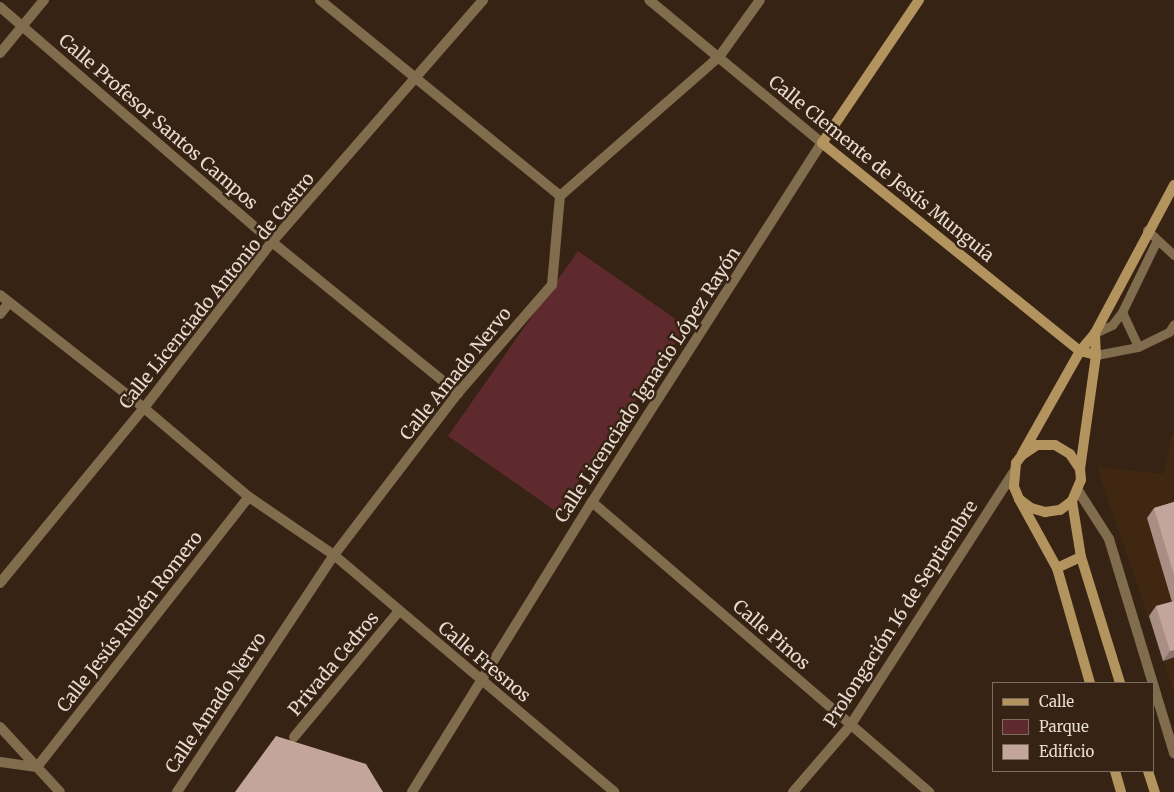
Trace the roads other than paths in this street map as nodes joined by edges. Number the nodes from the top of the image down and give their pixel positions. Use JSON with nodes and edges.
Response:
{"nodes":[{"id":1,"x":44,"y":0,"type":"edge"},
{"id":2,"x":320,"y":0,"type":"edge"},
{"id":3,"x":483,"y":0,"type":"edge"},
{"id":4,"x":649,"y":0,"type":"edge"},
{"id":5,"x":760,"y":0,"type":"edge"},
{"id":6,"x":919,"y":0,"type":"edge"},
{"id":7,"x":0,"y":7,"type":"edge"},
{"id":8,"x":22,"y":27,"type":"junction"},
{"id":9,"x":0,"y":53,"type":"edge"},
{"id":10,"x":719,"y":56,"type":"junction"},
{"id":11,"x":415,"y":78,"type":"junction"},
{"id":12,"x":822,"y":144,"type":"junction"},
{"id":13,"x":1174,"y":185,"type":"edge"},
{"id":14,"x":560,"y":196,"type":"junction"},
{"id":15,"x":1148,"y":230,"type":"junction"},
{"id":16,"x":1157,"y":240,"type":"junction"},
{"id":17,"x":272,"y":242,"type":"junction"},
{"id":18,"x":1174,"y":255,"type":"edge"},
{"id":19,"x":0,"y":295,"type":"edge"},
{"id":20,"x":9,"y":303,"type":"junction"},
{"id":21,"x":1122,"y":312,"type":"junction"},
{"id":22,"x":0,"y":314,"type":"edge"},
{"id":23,"x":1174,"y":324,"type":"edge"},
{"id":24,"x":1095,"y":332,"type":"junction"},
{"id":25,"x":1138,"y":347,"type":"junction"},
{"id":26,"x":1080,"y":351,"type":"junction"},
{"id":27,"x":1096,"y":355,"type":"junction"},
{"id":28,"x":458,"y":393,"type":"junction"},
{"id":29,"x":144,"y":408,"type":"junction"},
{"id":30,"x":1022,"y":455,"type":"junction"},
{"id":31,"x":1080,"y":469,"type":"junction"},
{"id":32,"x":1013,"y":473,"type":"junction"},
{"id":33,"x":1078,"y":492,"type":"junction"},
{"id":34,"x":249,"y":496,"type":"junction"},
{"id":35,"x":1019,"y":499,"type":"junction"},
{"id":36,"x":1072,"y":501,"type":"junction"},
{"id":37,"x":592,"y":502,"type":"junction"},
{"id":38,"x":334,"y":556,"type":"junction"},
{"id":39,"x":1081,"y":557,"type":"junction"},
{"id":40,"x":1057,"y":568,"type":"junction"},
{"id":41,"x":0,"y":583,"type":"edge"},
{"id":42,"x":399,"y":611,"type":"junction"},
{"id":43,"x":482,"y":681,"type":"junction"},
{"id":44,"x":1090,"y":682,"type":"edge"},
{"id":45,"x":1120,"y":682,"type":"edge"},
{"id":46,"x":1152,"y":682,"type":"edge"},
{"id":47,"x":1154,"y":687,"type":"edge"},
{"id":48,"x":850,"y":726,"type":"junction"},
{"id":49,"x":0,"y":727,"type":"edge"},
{"id":50,"x":294,"y":737,"type":"dead end"},
{"id":51,"x":1174,"y":753,"type":"edge"},
{"id":52,"x":0,"y":762,"type":"edge"},
{"id":53,"x":37,"y":767,"type":"junction"},
{"id":54,"x":1115,"y":772,"type":"edge"},
{"id":55,"x":1148,"y":772,"type":"edge"},
{"id":56,"x":60,"y":792,"type":"edge"},
{"id":57,"x":177,"y":792,"type":"edge"},
{"id":58,"x":412,"y":792,"type":"edge"},
{"id":59,"x":614,"y":792,"type":"edge"},
{"id":60,"x":793,"y":792,"type":"edge"},
{"id":61,"x":929,"y":792,"type":"edge"},
{"id":62,"x":1121,"y":792,"type":"edge"},
{"id":63,"x":1155,"y":792,"type":"edge"}],
"edges":[{"from":1,"to":8,"type":"street"},
{"from":2,"to":11,"type":"street"},
{"from":3,"to":11,"type":"street","name":"Calle Licenciado Antonio de Castro"},
{"from":4,"to":10,"type":"street","name":"Calle Clemente de Jesús Munguía"},
{"from":5,"to":10,"type":"street"},
{"from":6,"to":12,"type":"main road","name":"Calle Licenciado Ignacio López Rayón"},
{"from":7,"to":8,"type":"street","name":"Calle Profesor Santos Campos"},
{"from":8,"to":9,"type":"street"},
{"from":8,"to":17,"type":"street","name":"Calle Profesor Santos Campos"},
{"from":10,"to":12,"type":"street","name":"Calle Clemente de Jesús Munguía"},
{"from":10,"to":14,"type":"street"},
{"from":11,"to":14,"type":"street"},
{"from":11,"to":17,"type":"street","name":"Calle Licenciado Antonio de Castro"},
{"from":12,"to":26,"type":"main road","name":"Calle Clemente de Jesús Munguía"},
{"from":12,"to":37,"type":"street","name":"Calle Licenciado Ignacio López Rayón"},
{"from":13,"to":15,"type":"main road"},
{"from":14,"to":28,"type":"street","name":"Calle Amado Nervo"},
{"from":15,"to":16,"type":"lane"},
{"from":15,"to":24,"type":"main road"},
{"from":16,"to":18,"type":"lane"},
{"from":16,"to":21,"type":"lane"},
{"from":17,"to":28,"type":"street","name":"Calle Profesor Santos Campos"},
{"from":17,"to":29,"type":"street","name":"Calle Licenciado Antonio de Castro"},
{"from":19,"to":20,"type":"street","name":"Calle Fresnos"},
{"from":20,"to":22,"type":"street"},
{"from":20,"to":29,"type":"street","name":"Calle Fresnos"},
{"from":21,"to":24,"type":"lane"},
{"from":21,"to":25,"type":"lane"},
{"from":23,"to":25,"type":"lane"},
{"from":24,"to":26,"type":"main road"},
{"from":24,"to":27,"type":"main road"},
{"from":25,"to":27,"type":"lane"},
{"from":26,"to":27,"type":"main road","name":"Calle Clemente de Jesús Munguía"},
{"from":26,"to":30,"type":"main road"},
{"from":27,"to":31,"type":"main road"},
{"from":28,"to":38,"type":"street","name":"Calle Amado Nervo"},
{"from":29,"to":34,"type":"street","name":"Calle Fresnos"},
{"from":29,"to":41,"type":"street","name":"Calle Licenciado Antonio de Castro"},
{"from":30,"to":31,"type":"main road"},
{"from":30,"to":32,"type":"main road"},
{"from":31,"to":33,"type":"main road"},
{"from":32,"to":35,"type":"main road"},
{"from":32,"to":48,"type":"street","name":"Prolongación 16 de Septiembre"},
{"from":33,"to":36,"type":"main road"},
{"from":33,"to":46,"type":"street"},
{"from":34,"to":38,"type":"street","name":"Calle Fresnos"},
{"from":34,"to":53,"type":"street","name":"Calle Jesús Rubén Romero"},
{"from":35,"to":36,"type":"main road"},
{"from":35,"to":40,"type":"main road"},
{"from":36,"to":39,"type":"main road"},
{"from":37,"to":43,"type":"street","name":"Calle Licenciado Ignacio López Rayón"},
{"from":37,"to":48,"type":"street","name":"Calle Pinos"},
{"from":38,"to":42,"type":"street","name":"Calle Fresnos"},
{"from":38,"to":57,"type":"street","name":"Calle Amado Nervo"},
{"from":39,"to":40,"type":"main road"},
{"from":39,"to":45,"type":"main road"},
{"from":40,"to":44,"type":"main road"},
{"from":42,"to":43,"type":"street","name":"Calle Fresnos"},
{"from":42,"to":50,"type":"street","name":"Privada Cedros"},
{"from":43,"to":58,"type":"street","name":"Calle Licenciado Ignacio López Rayón"},
{"from":43,"to":59,"type":"street","name":"Calle Fresnos"},
{"from":47,"to":51,"type":"street"},
{"from":48,"to":60,"type":"street","name":"Prolongación 16 de Septiembre"},
{"from":48,"to":61,"type":"street","name":"Calle Pinos"},
{"from":49,"to":53,"type":"street"},
{"from":52,"to":53,"type":"street"},
{"from":53,"to":56,"type":"street"},
{"from":54,"to":62,"type":"main road"},
{"from":55,"to":63,"type":"main road"}]}
